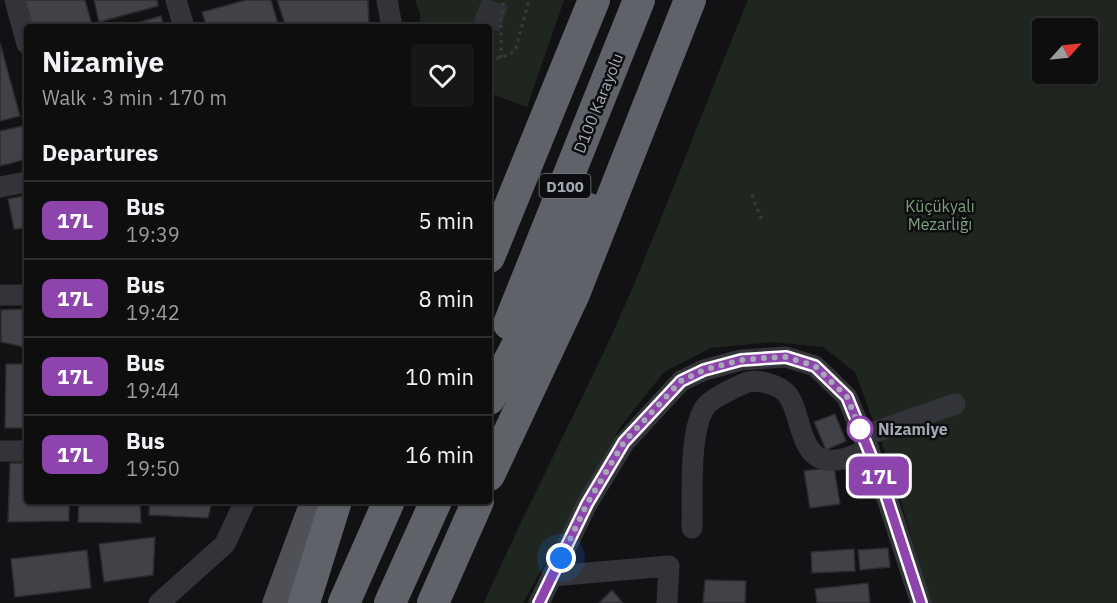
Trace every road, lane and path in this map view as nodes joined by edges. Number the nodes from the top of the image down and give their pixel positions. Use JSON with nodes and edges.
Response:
{"nodes":[{"id":1,"x":15,"y":0,"type":"edge"},
{"id":2,"x":177,"y":0,"type":"edge"},
{"id":3,"x":387,"y":0,"type":"edge"},
{"id":4,"x":504,"y":0,"type":"edge"},
{"id":5,"x":529,"y":0,"type":"edge"},
{"id":6,"x":594,"y":0,"type":"edge"},
{"id":7,"x":639,"y":0,"type":"edge"},
{"id":8,"x":686,"y":8,"type":"edge"},
{"id":9,"x":183,"y":24,"type":"edge"},
{"id":10,"x":391,"y":24,"type":"edge"},
{"id":11,"x":24,"y":33,"type":"edge"},
{"id":12,"x":492,"y":58,"type":"edge"},
{"id":13,"x":501,"y":58,"type":"junction"},
{"id":14,"x":24,"y":183,"type":"edge"},
{"id":15,"x":0,"y":187,"type":"edge"},
{"id":16,"x":752,"y":195,"type":"dead end"},
{"id":17,"x":762,"y":221,"type":"dead end"},
{"id":18,"x":492,"y":250,"type":"edge"},
{"id":19,"x":0,"y":295,"type":"edge"},
{"id":20,"x":24,"y":295,"type":"edge"},
{"id":21,"x":492,"y":365,"type":"edge"},
{"id":22,"x":492,"y":393,"type":"edge"},
{"id":23,"x":955,"y":404,"type":"dead end"},
{"id":24,"x":866,"y":442,"type":"junction"},
{"id":25,"x":0,"y":451,"type":"edge"},
{"id":26,"x":24,"y":451,"type":"edge"},
{"id":27,"x":492,"y":469,"type":"edge"},
{"id":28,"x":244,"y":504,"type":"edge"},
{"id":29,"x":313,"y":504,"type":"edge"},
{"id":30,"x":335,"y":504,"type":"edge"},
{"id":31,"x":388,"y":504,"type":"edge"},
{"id":32,"x":435,"y":504,"type":"edge"},
{"id":33,"x":477,"y":504,"type":"edge"},
{"id":34,"x":692,"y":528,"type":"dead end"},
{"id":35,"x":552,"y":576,"type":"junction"},
{"id":36,"x":159,"y":603,"type":"edge"},
{"id":37,"x":276,"y":603,"type":"edge"},
{"id":38,"x":304,"y":603,"type":"edge"},
{"id":39,"x":344,"y":603,"type":"edge"},
{"id":40,"x":390,"y":603,"type":"edge"},
{"id":41,"x":434,"y":603,"type":"edge"},
{"id":42,"x":539,"y":603,"type":"edge"},
{"id":43,"x":667,"y":603,"type":"edge"},
{"id":44,"x":921,"y":603,"type":"edge"}],
"edges":[{"from":1,"to":11,"type":"street"},
{"from":2,"to":9,"type":"street"},
{"from":3,"to":10,"type":"street"},
{"from":4,"to":13,"type":"path"},
{"from":5,"to":13,"type":"path"},
{"from":6,"to":18,"type":"highway","number":"D100"},
{"from":7,"to":21,"type":"highway","name":"D100 Karayolu","number":"D100"},
{"from":8,"to":22,"type":"highway"},
{"from":8,"to":27,"type":"highway"},
{"from":12,"to":13,"type":"path"},
{"from":14,"to":15,"type":"street"},
{"from":16,"to":17,"type":"path"},
{"from":19,"to":20,"type":"street"},
{"from":23,"to":24,"type":"street"},
{"from":24,"to":34,"type":"street"},
{"from":24,"to":35,"type":"street"},
{"from":24,"to":44,"type":"street"},
{"from":25,"to":26,"type":"street"},
{"from":28,"to":36,"type":"street"},
{"from":29,"to":37,"type":"main road"},
{"from":30,"to":38,"type":"highway"},
{"from":31,"to":39,"type":"highway"},
{"from":32,"to":40,"type":"highway"},
{"from":33,"to":41,"type":"highway"},
{"from":35,"to":42,"type":"street"},
{"from":35,"to":43,"type":"street"}]}
